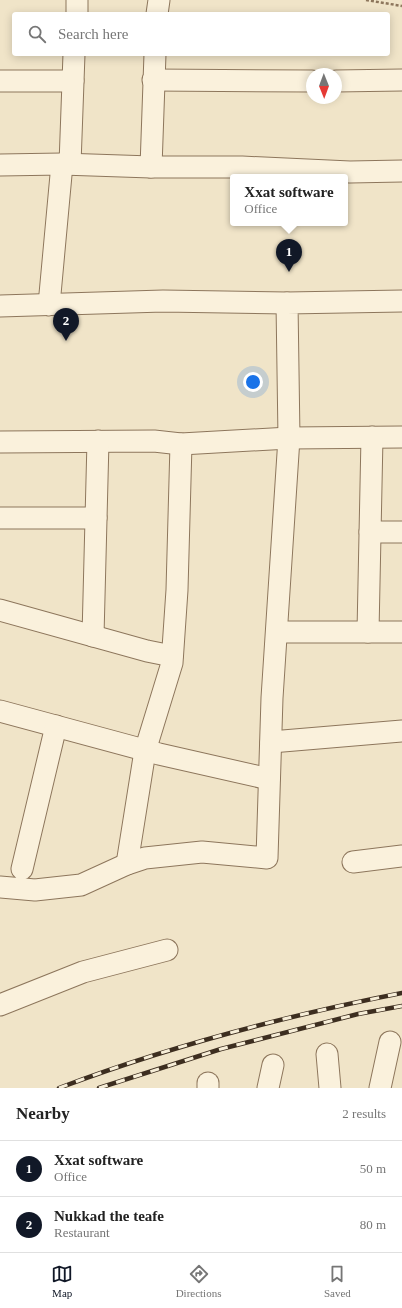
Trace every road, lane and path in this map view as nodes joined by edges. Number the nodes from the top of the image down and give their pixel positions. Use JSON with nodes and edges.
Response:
{"nodes":[{"id":1,"x":77,"y":0,"type":"edge"},
{"id":2,"x":159,"y":0,"type":"edge"},
{"id":3,"x":366,"y":0,"type":"edge"},
{"id":4,"x":402,"y":6,"type":"edge"},
{"id":5,"x":76,"y":12,"type":"edge"},
{"id":6,"x":157,"y":12,"type":"edge"},
{"id":7,"x":74,"y":56,"type":"edge"},
{"id":8,"x":155,"y":56,"type":"edge"},
{"id":9,"x":153,"y":80,"type":"junction"},
{"id":10,"x":402,"y":80,"type":"edge"},
{"id":11,"x":0,"y":81,"type":"edge"},
{"id":12,"x":73,"y":81,"type":"junction"},
{"id":13,"x":306,"y":81,"type":"edge"},
{"id":14,"x":342,"y":81,"type":"edge"},
{"id":15,"x":66,"y":164,"type":"junction"},
{"id":16,"x":0,"y":165,"type":"edge"},
{"id":17,"x":151,"y":167,"type":"junction"},
{"id":18,"x":402,"y":171,"type":"edge"},
{"id":19,"x":402,"y":301,"type":"edge"},
{"id":20,"x":287,"y":303,"type":"junction"},
{"id":21,"x":49,"y":305,"type":"junction"},
{"id":22,"x":0,"y":306,"type":"edge"},
{"id":23,"x":402,"y":437,"type":"edge"},
{"id":24,"x":289,"y":438,"type":"junction"},
{"id":25,"x":372,"y":438,"type":"junction"},
{"id":26,"x":98,"y":441,"type":"junction"},
{"id":27,"x":0,"y":442,"type":"edge"},
{"id":28,"x":181,"y":444,"type":"junction"},
{"id":29,"x":0,"y":518,"type":"edge"},
{"id":30,"x":96,"y":518,"type":"junction"},
{"id":31,"x":370,"y":532,"type":"junction"},
{"id":32,"x":402,"y":532,"type":"edge"},
{"id":33,"x":0,"y":610,"type":"edge"},
{"id":34,"x":277,"y":632,"type":"junction"},
{"id":35,"x":368,"y":632,"type":"junction"},
{"id":36,"x":402,"y":632,"type":"edge"},
{"id":37,"x":93,"y":636,"type":"junction"},
{"id":38,"x":172,"y":656,"type":"junction"},
{"id":39,"x":0,"y":711,"type":"edge"},
{"id":40,"x":56,"y":726,"type":"junction"},
{"id":41,"x":402,"y":731,"type":"edge"},
{"id":42,"x":271,"y":742,"type":"junction"},
{"id":43,"x":145,"y":751,"type":"junction"},
{"id":44,"x":269,"y":779,"type":"junction"},
{"id":45,"x":402,"y":856,"type":"edge"},
{"id":46,"x":353,"y":862,"type":"dead end"},
{"id":47,"x":127,"y":864,"type":"junction"},
{"id":48,"x":22,"y":869,"type":"dead end"},
{"id":49,"x":0,"y":887,"type":"edge"},
{"id":50,"x":167,"y":950,"type":"dead end"},
{"id":51,"x":0,"y":1005,"type":"edge"},
{"id":52,"x":390,"y":1042,"type":"dead end"},
{"id":53,"x":327,"y":1054,"type":"dead end"},
{"id":54,"x":273,"y":1065,"type":"dead end"},
{"id":55,"x":268,"y":1088,"type":"edge"},
{"id":56,"x":330,"y":1088,"type":"edge"},
{"id":57,"x":380,"y":1088,"type":"edge"}],
"edges":[{"from":1,"to":5,"type":"street"},
{"from":2,"to":6,"type":"street"},
{"from":3,"to":4,"type":"path"},
{"from":7,"to":12,"type":"street"},
{"from":8,"to":9,"type":"street"},
{"from":9,"to":13,"type":"street"},
{"from":9,"to":17,"type":"street"},
{"from":10,"to":14,"type":"street"},
{"from":11,"to":12,"type":"street"},
{"from":12,"to":15,"type":"street"},
{"from":15,"to":16,"type":"street"},
{"from":15,"to":17,"type":"street"},
{"from":15,"to":21,"type":"street"},
{"from":17,"to":18,"type":"street"},
{"from":19,"to":20,"type":"street"},
{"from":20,"to":21,"type":"street"},
{"from":20,"to":24,"type":"street"},
{"from":21,"to":22,"type":"street"},
{"from":23,"to":25,"type":"street"},
{"from":24,"to":25,"type":"street"},
{"from":24,"to":28,"type":"street"},
{"from":24,"to":34,"type":"street"},
{"from":25,"to":31,"type":"street"},
{"from":26,"to":27,"type":"street"},
{"from":26,"to":28,"type":"street"},
{"from":26,"to":30,"type":"street"},
{"from":28,"to":38,"type":"street"},
{"from":29,"to":30,"type":"street"},
{"from":30,"to":37,"type":"street"},
{"from":31,"to":32,"type":"street"},
{"from":31,"to":35,"type":"street"},
{"from":33,"to":37,"type":"street"},
{"from":34,"to":35,"type":"street"},
{"from":34,"to":42,"type":"street"},
{"from":35,"to":36,"type":"street"},
{"from":37,"to":38,"type":"street"},
{"from":38,"to":43,"type":"street"},
{"from":39,"to":40,"type":"street"},
{"from":40,"to":43,"type":"street"},
{"from":40,"to":48,"type":"street"},
{"from":41,"to":42,"type":"street"},
{"from":42,"to":44,"type":"street"},
{"from":43,"to":44,"type":"street"},
{"from":43,"to":47,"type":"street"},
{"from":44,"to":47,"type":"street"},
{"from":45,"to":46,"type":"street"},
{"from":47,"to":49,"type":"street"},
{"from":50,"to":51,"type":"street"},
{"from":52,"to":57,"type":"street"},
{"from":53,"to":56,"type":"street"},
{"from":54,"to":55,"type":"street"}]}
